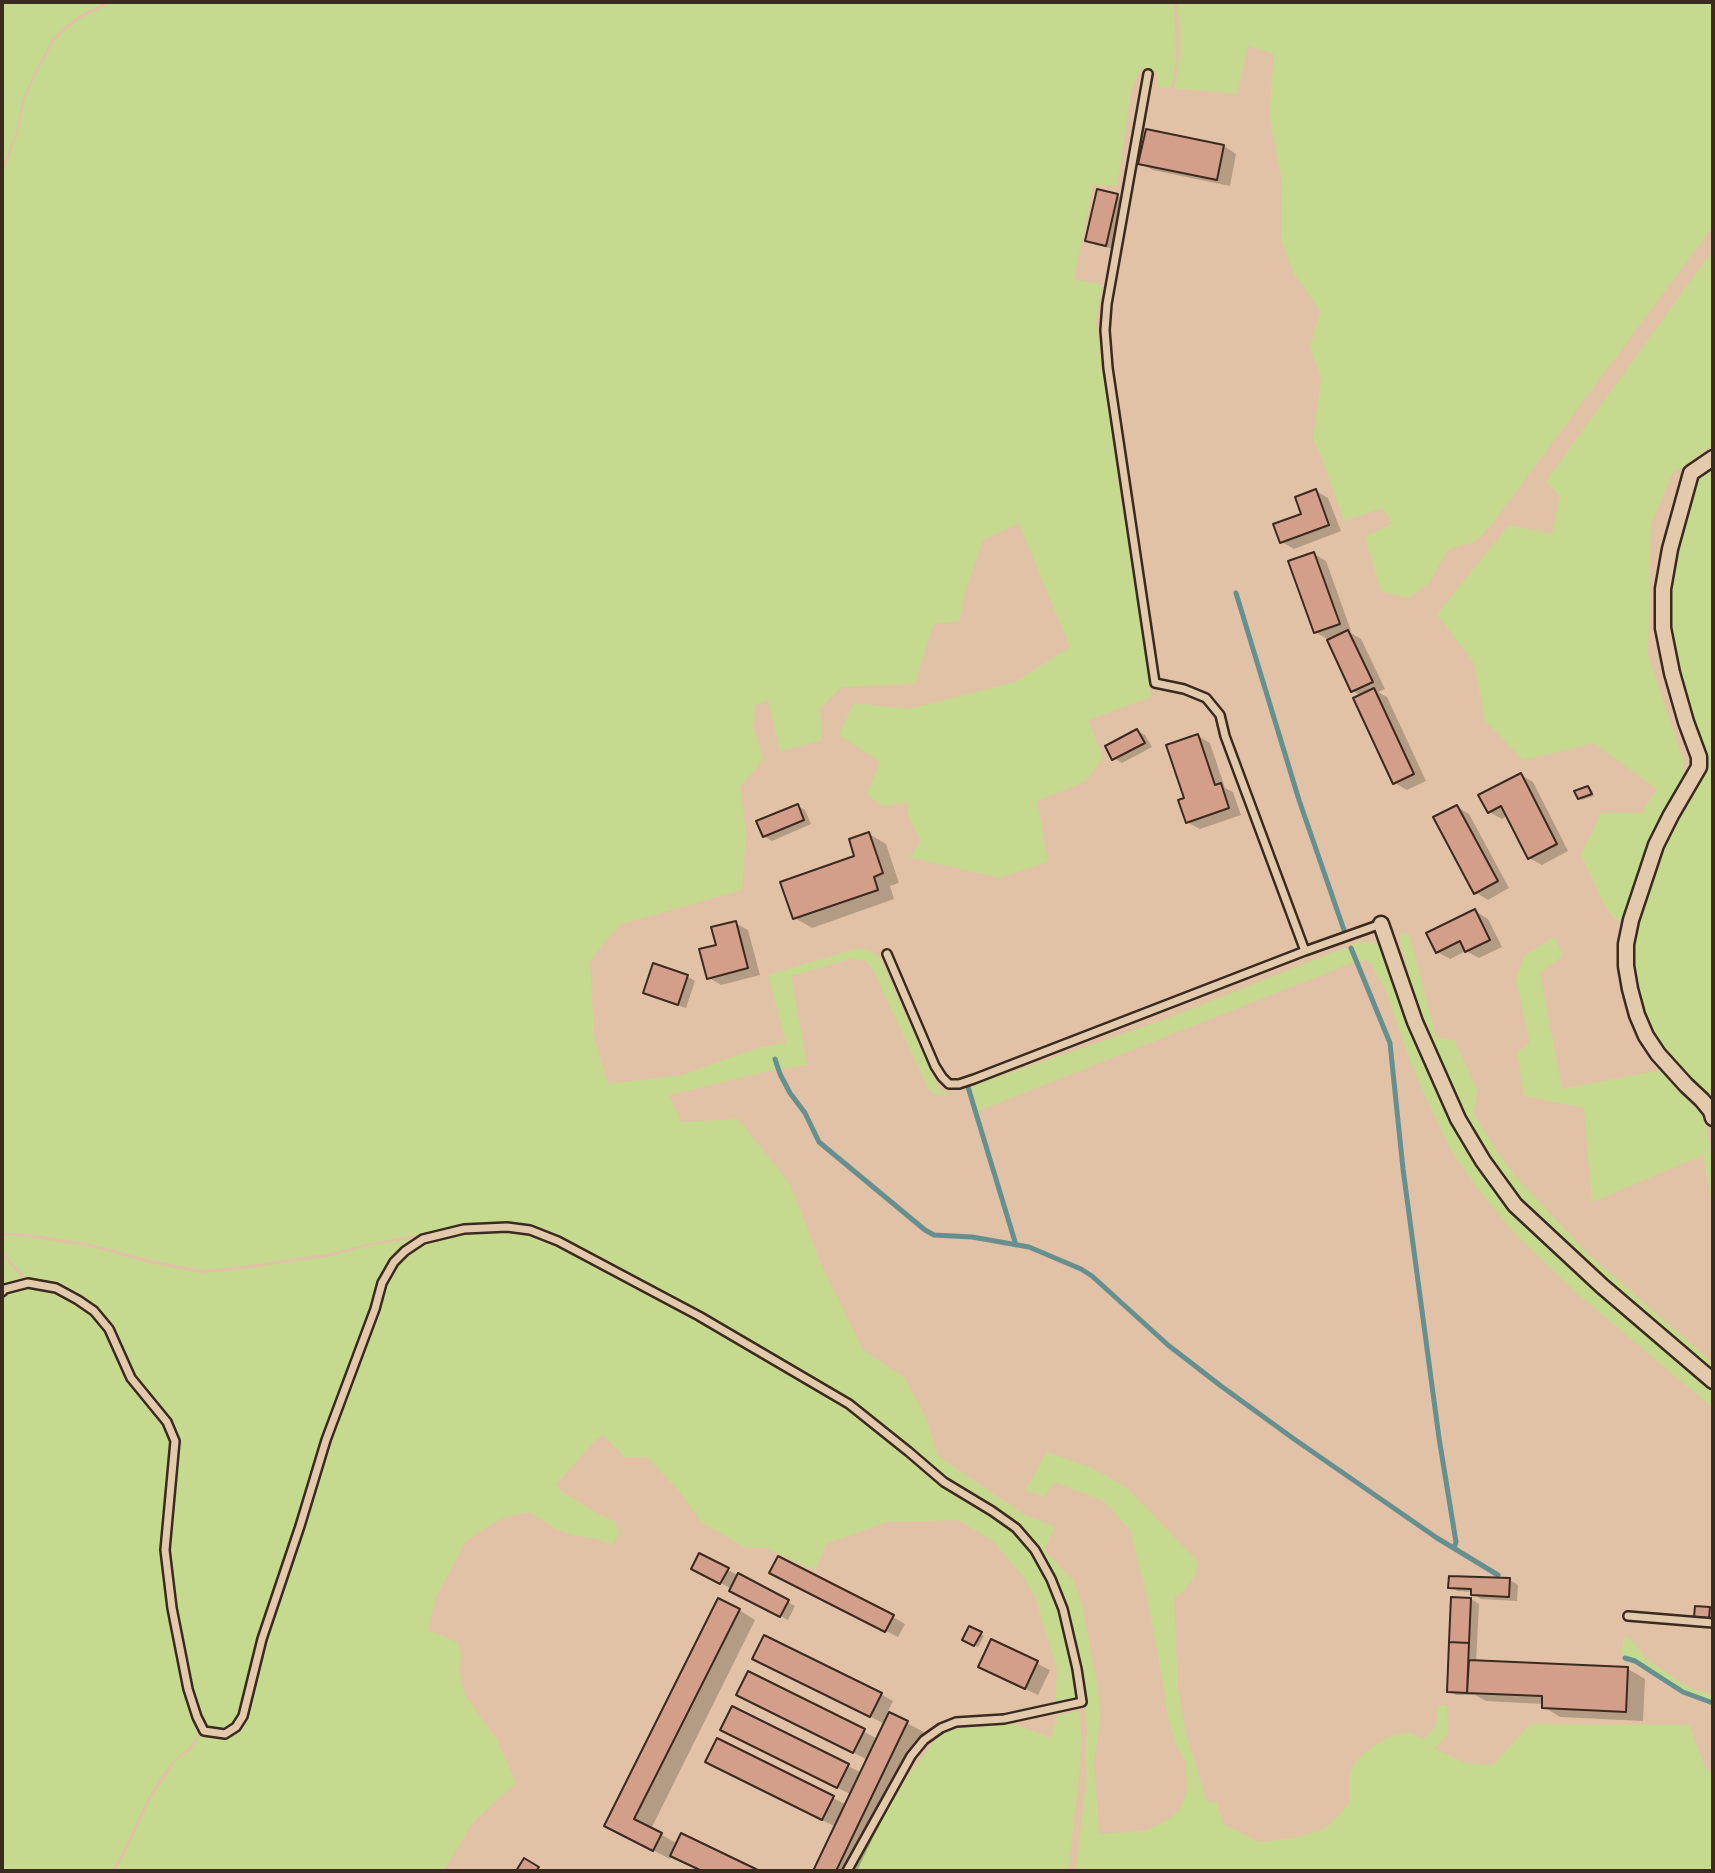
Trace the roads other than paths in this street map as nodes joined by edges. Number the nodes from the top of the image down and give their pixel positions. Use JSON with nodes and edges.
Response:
{"nodes":[{"id":1,"x":1148,"y":74,"type":"dead end"},
{"id":2,"x":1713,"y":458,"type":"edge"},
{"id":3,"x":1381,"y":924,"type":"joint"},
{"id":4,"x":1304,"y":951,"type":"junction"},
{"id":5,"x":887,"y":954,"type":"dead end"},
{"id":6,"x":1713,"y":1118,"type":"edge"},
{"id":7,"x":2,"y":1292,"type":"edge"},
{"id":8,"x":1713,"y":1381,"type":"edge"},
{"id":9,"x":1629,"y":1616,"type":"dead end"},
{"id":10,"x":1713,"y":1623,"type":"edge"},
{"id":11,"x":846,"y":1871,"type":"edge"}],
"edges":[{"from":1,"to":4,"type":"lane"},
{"from":2,"to":6,"type":"street"},
{"from":3,"to":4,"type":"lane"},
{"from":3,"to":8,"type":"street"},
{"from":4,"to":5,"type":"lane"},
{"from":7,"to":11,"type":"lane"},
{"from":9,"to":10,"type":"lane"}]}
